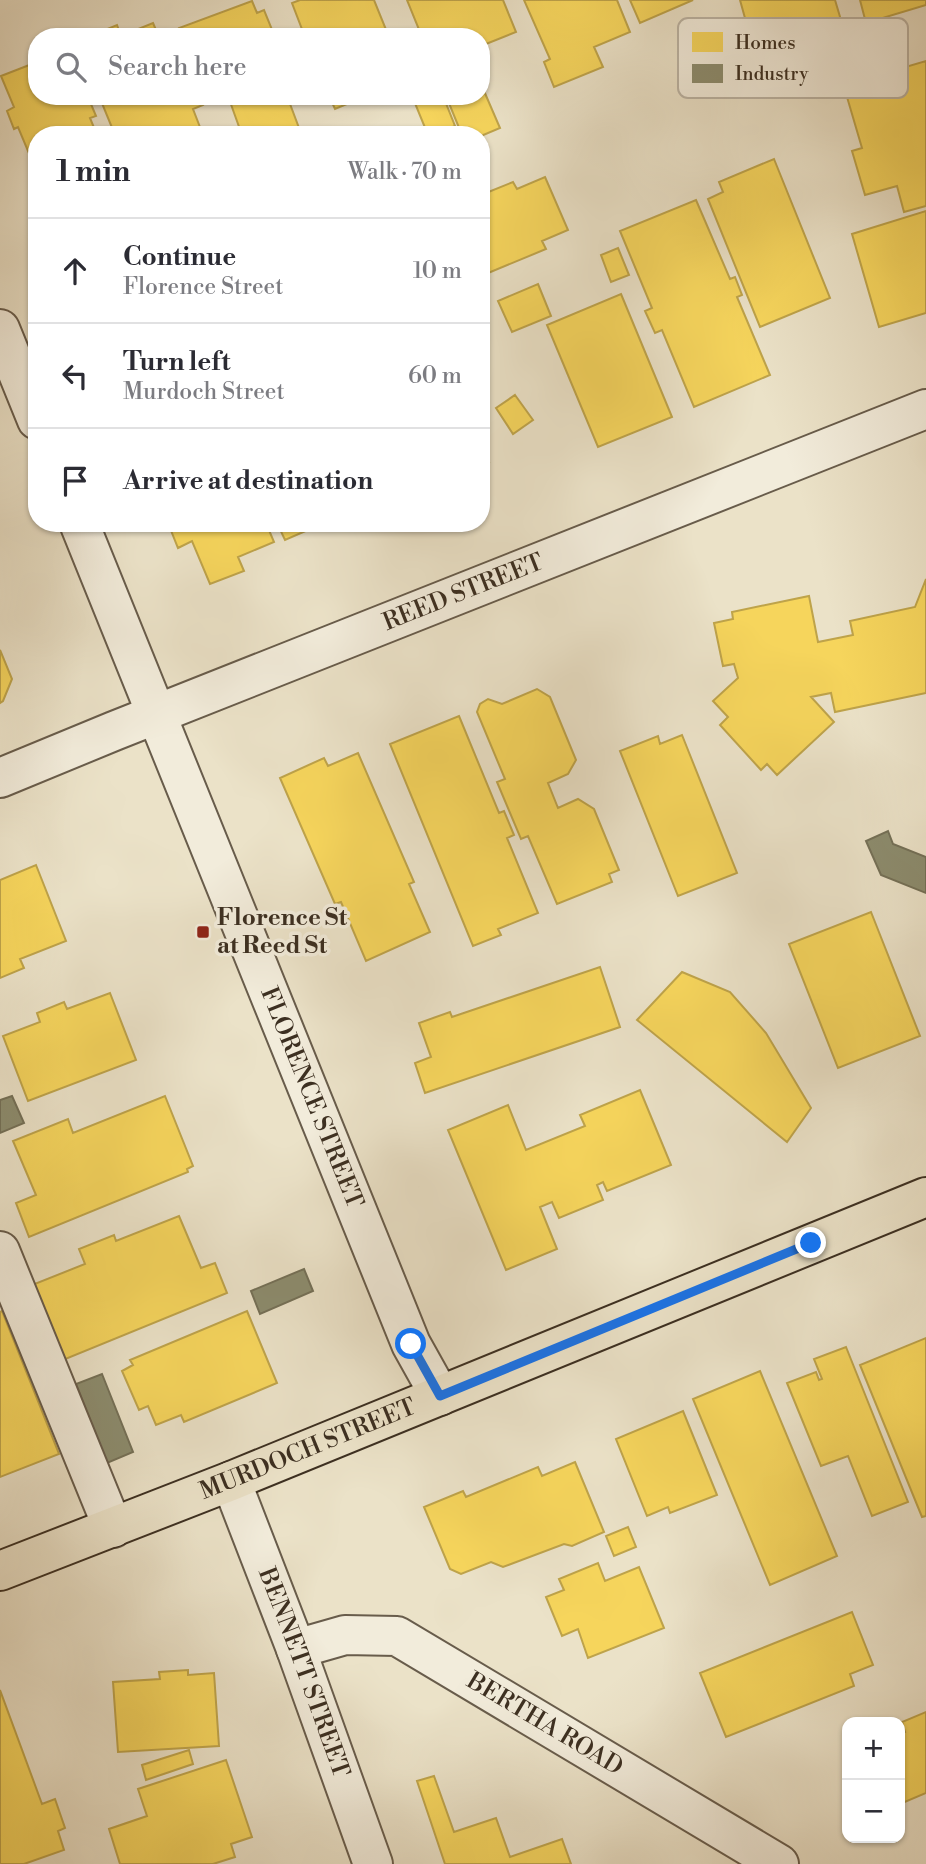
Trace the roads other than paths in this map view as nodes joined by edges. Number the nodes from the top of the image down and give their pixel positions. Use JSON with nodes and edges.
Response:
{"nodes":[{"id":1,"x":0,"y":329,"type":"edge"},
{"id":2,"x":28,"y":398,"type":"edge"},
{"id":3,"x":926,"y":409,"type":"edge"},
{"id":4,"x":83,"y":532,"type":"edge"},
{"id":5,"x":155,"y":714,"type":"junction"},
{"id":6,"x":0,"y":778,"type":"edge"},
{"id":7,"x":926,"y":1197,"type":"edge"},
{"id":8,"x":0,"y":1251,"type":"edge"},
{"id":9,"x":440,"y":1396,"type":"junction"},
{"id":10,"x":231,"y":1481,"type":"junction"},
{"id":11,"x":113,"y":1528,"type":"junction"},
{"id":12,"x":0,"y":1571,"type":"edge"},
{"id":13,"x":296,"y":1648,"type":"junction"},
{"id":14,"x":373,"y":1864,"type":"edge"},
{"id":15,"x":779,"y":1864,"type":"edge"}],
"edges":[{"from":1,"to":2,"type":"street"},
{"from":3,"to":5,"type":"street","name":"REED STREET"},
{"from":4,"to":5,"type":"street","name":"FLORENCE STREET"},
{"from":5,"to":6,"type":"street","name":"REED STREET"},
{"from":5,"to":9,"type":"street","name":"FLORENCE STREET"},
{"from":7,"to":9,"type":"main road","name":"MURDOCH STREET"},
{"from":8,"to":11,"type":"street"},
{"from":9,"to":10,"type":"main road","name":"MURDOCH STREET"},
{"from":10,"to":11,"type":"main road","name":"MURDOCH STREET"},
{"from":10,"to":13,"type":"street","name":"BENNETT STREET"},
{"from":11,"to":12,"type":"main road","name":"MURDOCH STREET"},
{"from":13,"to":14,"type":"street","name":"BENNETT STREET"},
{"from":13,"to":15,"type":"street","name":"BERTHA ROAD"}]}
